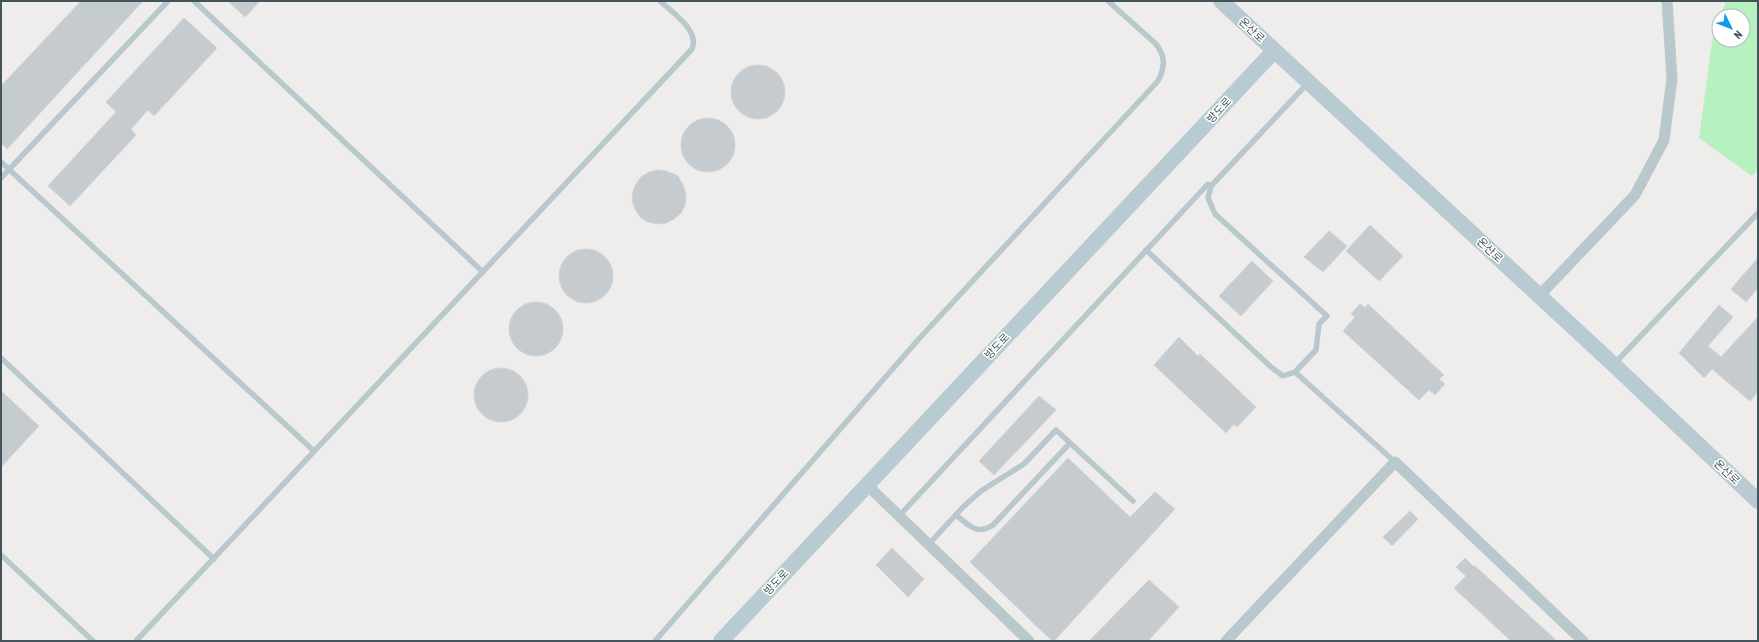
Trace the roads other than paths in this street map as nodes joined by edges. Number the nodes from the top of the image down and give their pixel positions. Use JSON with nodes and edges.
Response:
{"nodes":[{"id":1,"x":168,"y":1,"type":"edge"},
{"id":2,"x":194,"y":1,"type":"edge"},
{"id":3,"x":660,"y":1,"type":"edge"},
{"id":4,"x":1108,"y":1,"type":"edge"},
{"id":5,"x":1221,"y":1,"type":"edge"},
{"id":6,"x":1667,"y":1,"type":"edge"},
{"id":7,"x":1274,"y":51,"type":"junction"},
{"id":8,"x":1308,"y":82,"type":"junction"},
{"id":9,"x":1,"y":162,"type":"edge"},
{"id":10,"x":9,"y":170,"type":"junction"},
{"id":11,"x":1,"y":178,"type":"edge"},
{"id":12,"x":1211,"y":186,"type":"junction"},
{"id":13,"x":1758,"y":213,"type":"edge"},
{"id":14,"x":1146,"y":250,"type":"junction"},
{"id":15,"x":483,"y":272,"type":"junction"},
{"id":16,"x":1539,"y":296,"type":"junction"},
{"id":17,"x":1,"y":358,"type":"edge"},
{"id":18,"x":1614,"y":365,"type":"junction"},
{"id":19,"x":1295,"y":372,"type":"junction"},
{"id":20,"x":1070,"y":443,"type":"junction"},
{"id":21,"x":314,"y":451,"type":"junction"},
{"id":22,"x":1395,"y":462,"type":"junction"},
{"id":23,"x":867,"y":485,"type":"junction"},
{"id":24,"x":1758,"y":501,"type":"edge"},
{"id":25,"x":1133,"y":502,"type":"dead end"},
{"id":26,"x":956,"y":515,"type":"junction"},
{"id":27,"x":899,"y":516,"type":"junction"},
{"id":28,"x":929,"y":544,"type":"junction"},
{"id":29,"x":1,"y":555,"type":"edge"},
{"id":30,"x":214,"y":558,"type":"junction"},
{"id":31,"x":93,"y":641,"type":"edge"},
{"id":32,"x":136,"y":641,"type":"edge"},
{"id":33,"x":655,"y":641,"type":"edge"},
{"id":34,"x":721,"y":641,"type":"edge"},
{"id":35,"x":1029,"y":641,"type":"edge"},
{"id":36,"x":1226,"y":641,"type":"edge"},
{"id":37,"x":1583,"y":641,"type":"edge"}],
"edges":[{"from":1,"to":10,"type":"lane"},
{"from":2,"to":15,"type":"lane"},
{"from":3,"to":15,"type":"lane"},
{"from":4,"to":33,"type":"lane"},
{"from":5,"to":7,"type":"street","name":"온산로"},
{"from":6,"to":16,"type":"street"},
{"from":7,"to":8,"type":"street","name":"온산로"},
{"from":7,"to":23,"type":"street","name":"방도로"},
{"from":8,"to":12,"type":"lane"},
{"from":8,"to":16,"type":"street","name":"온산로"},
{"from":9,"to":10,"type":"lane"},
{"from":10,"to":11,"type":"lane"},
{"from":10,"to":21,"type":"lane"},
{"from":12,"to":14,"type":"lane"},
{"from":12,"to":19,"type":"lane"},
{"from":13,"to":18,"type":"lane"},
{"from":14,"to":19,"type":"lane"},
{"from":14,"to":27,"type":"lane"},
{"from":15,"to":21,"type":"lane"},
{"from":16,"to":18,"type":"street","name":"온산로"},
{"from":17,"to":30,"type":"lane"},
{"from":18,"to":24,"type":"street","name":"온산로"},
{"from":19,"to":22,"type":"lane"},
{"from":20,"to":25,"type":"lane"},
{"from":20,"to":26,"type":"lane"},
{"from":20,"to":26,"type":"lane"},
{"from":21,"to":30,"type":"lane"},
{"from":22,"to":36,"type":"street"},
{"from":22,"to":37,"type":"street"},
{"from":23,"to":27,"type":"street"},
{"from":23,"to":34,"type":"street","name":"방도로"},
{"from":26,"to":28,"type":"lane"},
{"from":27,"to":28,"type":"street"},
{"from":28,"to":35,"type":"street"},
{"from":29,"to":31,"type":"lane"},
{"from":30,"to":32,"type":"lane"}]}
